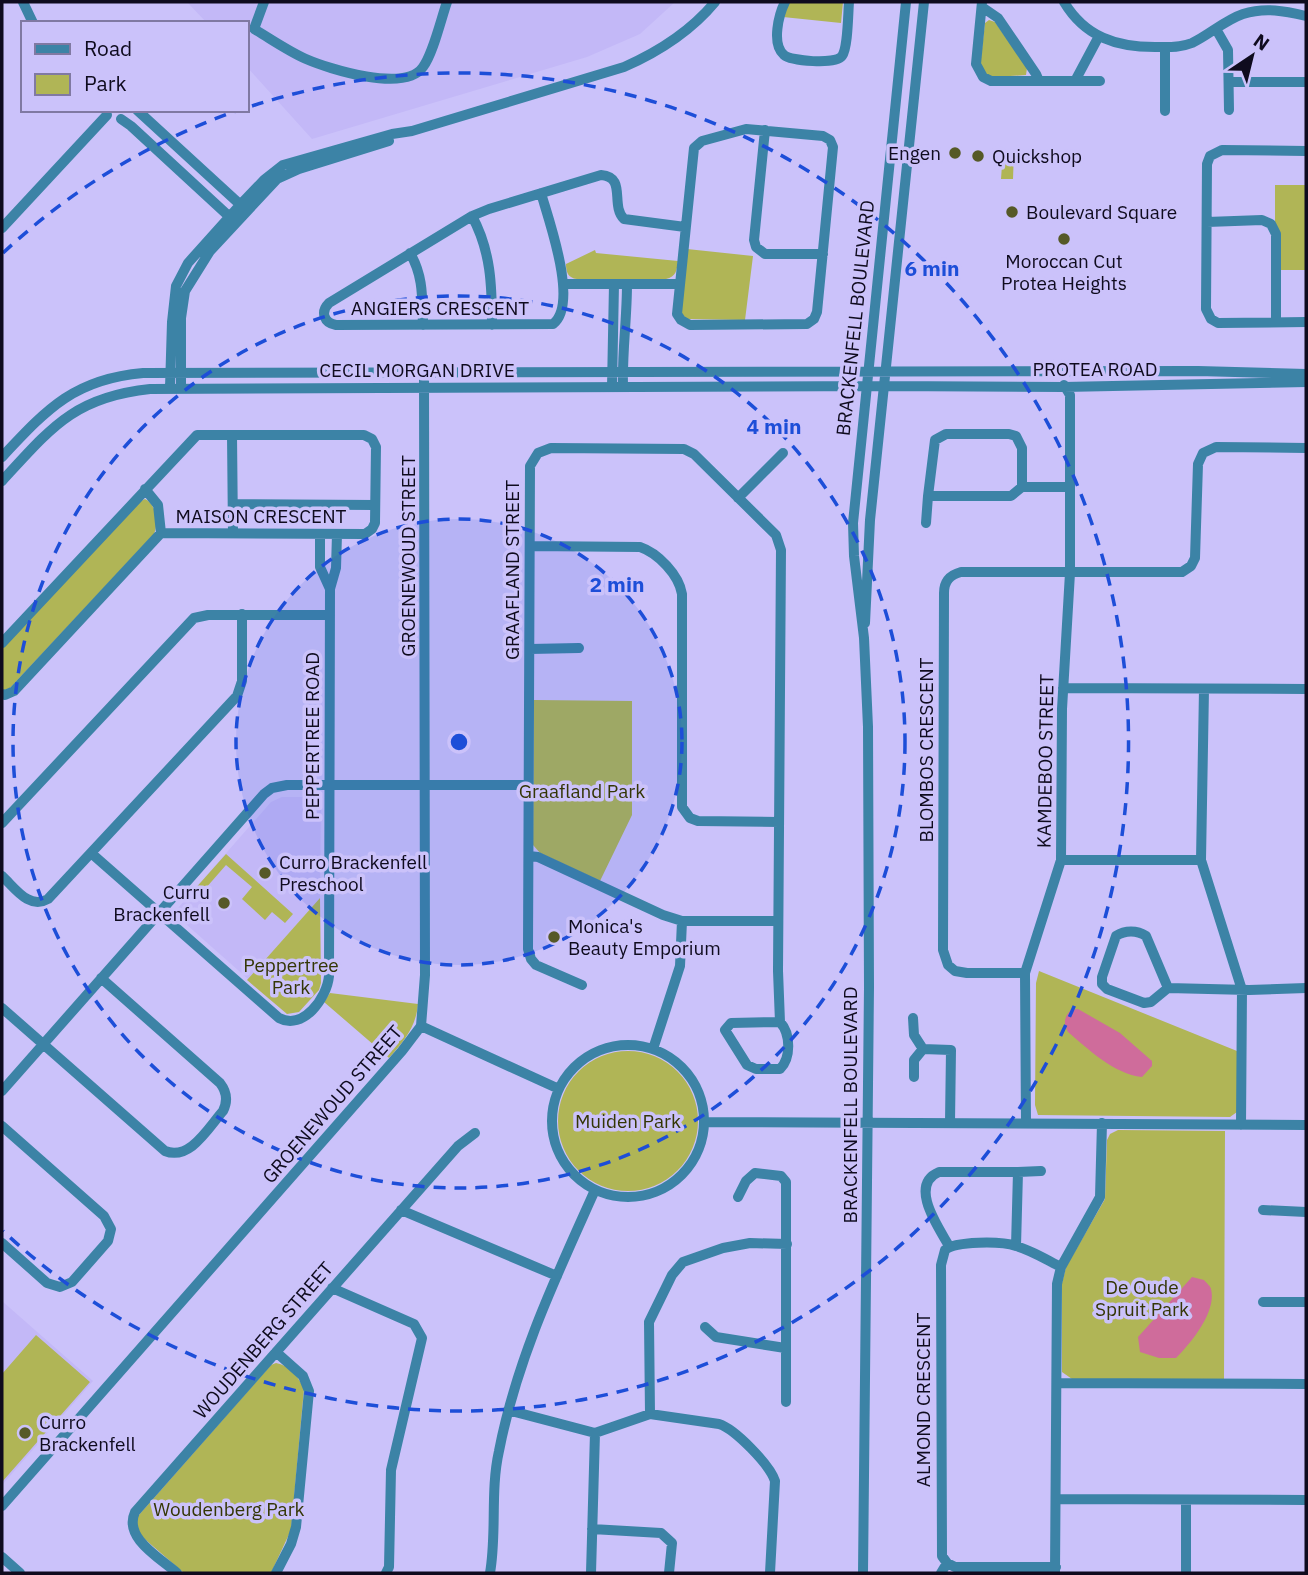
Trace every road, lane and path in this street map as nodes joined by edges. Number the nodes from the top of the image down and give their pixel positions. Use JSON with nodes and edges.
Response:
{"nodes":[{"id":1,"x":23,"y":2,"type":"edge"},
{"id":2,"x":264,"y":2,"type":"edge"},
{"id":3,"x":447,"y":2,"type":"edge"},
{"id":4,"x":715,"y":2,"type":"edge"},
{"id":5,"x":785,"y":2,"type":"edge"},
{"id":6,"x":849,"y":2,"type":"edge"},
{"id":7,"x":906,"y":2,"type":"edge"},
{"id":8,"x":924,"y":2,"type":"edge"},
{"id":9,"x":1064,"y":2,"type":"edge"},
{"id":10,"x":982,"y":5,"type":"edge"},
{"id":11,"x":1306,"y":16,"type":"edge"},
{"id":12,"x":32,"y":21,"type":"edge"},
{"id":13,"x":1216,"y":29,"type":"junction"},
{"id":14,"x":1099,"y":36,"type":"junction"},
{"id":15,"x":1165,"y":47,"type":"junction"},
{"id":16,"x":1039,"y":81,"type":"junction"},
{"id":17,"x":1075,"y":81,"type":"junction"},
{"id":18,"x":1100,"y":81,"type":"dead end"},
{"id":19,"x":1229,"y":82,"type":"junction"},
{"id":20,"x":1306,"y":82,"type":"edge"},
{"id":21,"x":1228,"y":110,"type":"dead end"},
{"id":22,"x":1165,"y":111,"type":"dead end"},
{"id":23,"x":129,"y":112,"type":"edge"},
{"id":24,"x":139,"y":112,"type":"edge"},
{"id":25,"x":105,"y":113,"type":"edge"},
{"id":26,"x":121,"y":119,"type":"junction"},
{"id":27,"x":765,"y":130,"type":"junction"},
{"id":28,"x":1306,"y":151,"type":"edge"},
{"id":29,"x":541,"y":193,"type":"junction"},
{"id":30,"x":243,"y":208,"type":"junction"},
{"id":31,"x":472,"y":216,"type":"junction"},
{"id":32,"x":233,"y":220,"type":"junction"},
{"id":33,"x":1207,"y":222,"type":"junction"},
{"id":34,"x":685,"y":227,"type":"junction"},
{"id":35,"x":2,"y":228,"type":"edge"},
{"id":36,"x":410,"y":253,"type":"junction"},
{"id":37,"x":823,"y":254,"type":"junction"},
{"id":38,"x":563,"y":284,"type":"junction"},
{"id":39,"x":614,"y":284,"type":"junction"},
{"id":40,"x":627,"y":284,"type":"junction"},
{"id":41,"x":680,"y":284,"type":"junction"},
{"id":42,"x":1276,"y":322,"type":"junction"},
{"id":43,"x":1306,"y":322,"type":"edge"},
{"id":44,"x":423,"y":325,"type":"junction"},
{"id":45,"x":492,"y":325,"type":"junction"},
{"id":46,"x":613,"y":329,"type":"junction"},
{"id":47,"x":626,"y":329,"type":"junction"},
{"id":48,"x":885,"y":371,"type":"junction"},
{"id":49,"x":1064,"y":371,"type":"junction"},
{"id":50,"x":1077,"y":371,"type":"junction"},
{"id":51,"x":176,"y":372,"type":"junction"},
{"id":52,"x":424,"y":372,"type":"junction"},
{"id":53,"x":617,"y":372,"type":"junction"},
{"id":54,"x":868,"y":372,"type":"junction"},
{"id":55,"x":1306,"y":374,"type":"edge"},
{"id":56,"x":1306,"y":382,"type":"edge"},
{"id":57,"x":884,"y":386,"type":"junction"},
{"id":58,"x":617,"y":387,"type":"junction"},
{"id":59,"x":866,"y":387,"type":"junction"},
{"id":60,"x":170,"y":388,"type":"junction"},
{"id":61,"x":181,"y":388,"type":"junction"},
{"id":62,"x":425,"y":388,"type":"junction"},
{"id":63,"x":1070,"y":390,"type":"junction"},
{"id":64,"x":232,"y":435,"type":"junction"},
{"id":65,"x":1306,"y":448,"type":"edge"},
{"id":66,"x":783,"y":453,"type":"dead end"},
{"id":67,"x":2,"y":457,"type":"edge"},
{"id":68,"x":2,"y":481,"type":"edge"},
{"id":69,"x":1022,"y":486,"type":"junction"},
{"id":70,"x":1069,"y":487,"type":"junction"},
{"id":71,"x":145,"y":489,"type":"junction"},
{"id":72,"x":929,"y":496,"type":"junction"},
{"id":73,"x":738,"y":498,"type":"junction"},
{"id":74,"x":233,"y":504,"type":"junction"},
{"id":75,"x":375,"y":505,"type":"junction"},
{"id":76,"x":926,"y":523,"type":"dead end"},
{"id":77,"x":161,"y":533,"type":"junction"},
{"id":78,"x":233,"y":533,"type":"junction"},
{"id":79,"x":320,"y":534,"type":"junction"},
{"id":80,"x":337,"y":534,"type":"junction"},
{"id":81,"x":530,"y":546,"type":"junction"},
{"id":82,"x":1070,"y":573,"type":"junction"},
{"id":83,"x":330,"y":589,"type":"junction"},
{"id":84,"x":242,"y":614,"type":"junction"},
{"id":85,"x":330,"y":615,"type":"junction"},
{"id":86,"x":864,"y":638,"type":"junction"},
{"id":87,"x":2,"y":643,"type":"edge"},
{"id":88,"x":579,"y":648,"type":"dead end"},
{"id":89,"x":530,"y":649,"type":"junction"},
{"id":90,"x":1063,"y":688,"type":"junction"},
{"id":91,"x":1204,"y":689,"type":"junction"},
{"id":92,"x":1306,"y":689,"type":"edge"},
{"id":93,"x":2,"y":694,"type":"edge"},
{"id":94,"x":330,"y":785,"type":"junction"},
{"id":95,"x":425,"y":785,"type":"junction"},
{"id":96,"x":529,"y":785,"type":"junction"},
{"id":97,"x":779,"y":822,"type":"junction"},
{"id":98,"x":2,"y":823,"type":"edge"},
{"id":99,"x":91,"y":853,"type":"junction"},
{"id":100,"x":529,"y":856,"type":"junction"},
{"id":101,"x":1061,"y":860,"type":"junction"},
{"id":102,"x":1201,"y":860,"type":"junction"},
{"id":103,"x":2,"y":876,"type":"edge"},
{"id":104,"x":159,"y":912,"type":"junction"},
{"id":105,"x":682,"y":921,"type":"junction"},
{"id":106,"x":778,"y":921,"type":"junction"},
{"id":107,"x":1025,"y":973,"type":"junction"},
{"id":108,"x":101,"y":978,"type":"junction"},
{"id":109,"x":582,"y":985,"type":"dead end"},
{"id":110,"x":1168,"y":988,"type":"junction"},
{"id":111,"x":1306,"y":988,"type":"edge"},
{"id":112,"x":1242,"y":989,"type":"junction"},
{"id":113,"x":2,"y":1008,"type":"edge"},
{"id":114,"x":913,"y":1018,"type":"dead end"},
{"id":115,"x":780,"y":1022,"type":"junction"},
{"id":116,"x":421,"y":1026,"type":"junction"},
{"id":117,"x":43,"y":1044,"type":"junction"},
{"id":118,"x":653,"y":1049,"type":"junction"},
{"id":119,"x":923,"y":1049,"type":"junction"},
{"id":120,"x":914,"y":1077,"type":"dead end"},
{"id":121,"x":559,"y":1089,"type":"junction"},
{"id":122,"x":2,"y":1091,"type":"edge"},
{"id":123,"x":705,"y":1122,"type":"junction"},
{"id":124,"x":950,"y":1122,"type":"junction"},
{"id":125,"x":1026,"y":1122,"type":"junction"},
{"id":126,"x":867,"y":1123,"type":"junction"},
{"id":127,"x":1102,"y":1123,"type":"junction"},
{"id":128,"x":1241,"y":1125,"type":"junction"},
{"id":129,"x":1306,"y":1125,"type":"edge"},
{"id":130,"x":2,"y":1126,"type":"edge"},
{"id":131,"x":475,"y":1133,"type":"dead end"},
{"id":132,"x":1041,"y":1171,"type":"dead end"},
{"id":133,"x":1018,"y":1172,"type":"junction"},
{"id":134,"x":595,"y":1190,"type":"junction"},
{"id":135,"x":738,"y":1197,"type":"dead end"},
{"id":136,"x":401,"y":1210,"type":"junction"},
{"id":137,"x":1263,"y":1210,"type":"dead end"},
{"id":138,"x":1306,"y":1212,"type":"edge"},
{"id":139,"x":2,"y":1243,"type":"edge"},
{"id":140,"x":787,"y":1244,"type":"junction"},
{"id":141,"x":1016,"y":1246,"type":"junction"},
{"id":142,"x":949,"y":1247,"type":"junction"},
{"id":143,"x":1061,"y":1267,"type":"junction"},
{"id":144,"x":557,"y":1276,"type":"junction"},
{"id":145,"x":332,"y":1288,"type":"junction"},
{"id":146,"x":1264,"y":1302,"type":"dead end"},
{"id":147,"x":1306,"y":1302,"type":"edge"},
{"id":148,"x":705,"y":1327,"type":"dead end"},
{"id":149,"x":785,"y":1348,"type":"junction"},
{"id":150,"x":276,"y":1352,"type":"junction"},
{"id":151,"x":1057,"y":1383,"type":"junction"},
{"id":152,"x":1306,"y":1384,"type":"edge"},
{"id":153,"x":786,"y":1402,"type":"dead end"},
{"id":154,"x":508,"y":1410,"type":"junction"},
{"id":155,"x":650,"y":1414,"type":"junction"},
{"id":156,"x":595,"y":1433,"type":"junction"},
{"id":157,"x":1056,"y":1499,"type":"junction"},
{"id":158,"x":1186,"y":1500,"type":"junction"},
{"id":159,"x":1306,"y":1500,"type":"edge"},
{"id":160,"x":2,"y":1506,"type":"edge"},
{"id":161,"x":592,"y":1529,"type":"junction"},
{"id":162,"x":2,"y":1558,"type":"edge"},
{"id":163,"x":947,"y":1563,"type":"junction"},
{"id":164,"x":1055,"y":1570,"type":"edge"},
{"id":165,"x":173,"y":1572,"type":"edge"},
{"id":166,"x":20,"y":1573,"type":"edge"},
{"id":167,"x":276,"y":1573,"type":"edge"},
{"id":168,"x":386,"y":1573,"type":"edge"},
{"id":169,"x":490,"y":1573,"type":"edge"},
{"id":170,"x":591,"y":1573,"type":"edge"},
{"id":171,"x":669,"y":1573,"type":"edge"},
{"id":172,"x":770,"y":1573,"type":"edge"},
{"id":173,"x":863,"y":1573,"type":"edge"},
{"id":174,"x":941,"y":1573,"type":"edge"},
{"id":175,"x":1186,"y":1573,"type":"edge"}],
"edges":[{"from":1,"to":12,"type":"street"},
{"from":2,"to":3,"type":"street"},
{"from":4,"to":30,"type":"street"},
{"from":5,"to":6,"type":"street"},
{"from":7,"to":54,"type":"street","name":"BRACKENFELL BOULEVARD"},
{"from":8,"to":48,"type":"street","name":"BRACKENFELL BOULEVARD"},
{"from":9,"to":14,"type":"street"},
{"from":10,"to":16,"type":"street"},
{"from":10,"to":16,"type":"street"},
{"from":11,"to":13,"type":"street"},
{"from":13,"to":15,"type":"street"},
{"from":13,"to":19,"type":"street"},
{"from":14,"to":15,"type":"street"},
{"from":14,"to":17,"type":"street"},
{"from":15,"to":22,"type":"street"},
{"from":16,"to":17,"type":"street"},
{"from":17,"to":18,"type":"street"},
{"from":19,"to":20,"type":"street"},
{"from":19,"to":21,"type":"street"},
{"from":23,"to":26,"type":"street"},
{"from":24,"to":30,"type":"street"},
{"from":25,"to":26,"type":"street"},
{"from":25,"to":35,"type":"street"},
{"from":26,"to":32,"type":"street"},
{"from":27,"to":34,"type":"street"},
{"from":27,"to":37,"type":"street"},
{"from":27,"to":37,"type":"street"},
{"from":28,"to":33,"type":"street"},
{"from":29,"to":31,"type":"street","name":"ANGIERS CRESCENT"},
{"from":29,"to":34,"type":"street","name":"ANGIERS CRESCENT"},
{"from":29,"to":38,"type":"street","name":"ANGIERS CRESCENT"},
{"from":30,"to":32,"type":"street"},
{"from":31,"to":36,"type":"street","name":"ANGIERS CRESCENT"},
{"from":31,"to":45,"type":"street"},
{"from":32,"to":51,"type":"street"},
{"from":33,"to":42,"type":"street"},
{"from":33,"to":42,"type":"street"},
{"from":34,"to":41,"type":"street"},
{"from":36,"to":44,"type":"street"},
{"from":36,"to":44,"type":"street","name":"ANGIERS CRESCENT"},
{"from":37,"to":41,"type":"street"},
{"from":38,"to":39,"type":"street"},
{"from":38,"to":45,"type":"street","name":"ANGIERS CRESCENT"},
{"from":39,"to":40,"type":"street"},
{"from":39,"to":46,"type":"street"},
{"from":40,"to":41,"type":"street"},
{"from":40,"to":47,"type":"street"},
{"from":42,"to":43,"type":"street"},
{"from":44,"to":45,"type":"street","name":"ANGIERS CRESCENT"},
{"from":46,"to":47,"type":"street"},
{"from":46,"to":53,"type":"street"},
{"from":47,"to":53,"type":"street"},
{"from":48,"to":49,"type":"street","name":"PROTEA ROAD"},
{"from":48,"to":54,"type":"street","name":"PROTEA ROAD"},
{"from":48,"to":57,"type":"street","name":"BRACKENFELL BOULEVARD"},
{"from":49,"to":50,"type":"street","name":"PROTEA ROAD"},
{"from":49,"to":63,"type":"street","name":"KAMDEBOO STREET"},
{"from":50,"to":55,"type":"street","name":"PROTEA ROAD"},
{"from":50,"to":63,"type":"street","name":"KAMDEBOO STREET"},
{"from":51,"to":52,"type":"street","name":"CECIL MORGAN DRIVE"},
{"from":51,"to":60,"type":"street"},
{"from":51,"to":61,"type":"street"},
{"from":51,"to":67,"type":"street","name":"CECIL MORGAN DRIVE"},
{"from":52,"to":53,"type":"street","name":"CECIL MORGAN DRIVE"},
{"from":52,"to":62,"type":"street","name":"GROENEWOUD STREET"},
{"from":53,"to":54,"type":"street","name":"CECIL MORGAN DRIVE"},
{"from":53,"to":58,"type":"street"},
{"from":54,"to":59,"type":"street","name":"BRACKENFELL BOULEVARD"},
{"from":56,"to":63,"type":"street","name":"PROTEA ROAD"},
{"from":57,"to":59,"type":"street","name":"PROTEA ROAD"},
{"from":57,"to":63,"type":"street","name":"PROTEA ROAD"},
{"from":57,"to":86,"type":"street","name":"BRACKENFELL BOULEVARD"},
{"from":58,"to":59,"type":"street","name":"CECIL MORGAN DRIVE"},
{"from":58,"to":62,"type":"street","name":"CECIL MORGAN DRIVE"},
{"from":59,"to":86,"type":"street","name":"BRACKENFELL BOULEVARD"},
{"from":60,"to":61,"type":"street","name":"CECIL MORGAN DRIVE"},
{"from":60,"to":68,"type":"street","name":"CECIL MORGAN DRIVE"},
{"from":61,"to":62,"type":"street","name":"CECIL MORGAN DRIVE"},
{"from":62,"to":95,"type":"street","name":"GROENEWOUD STREET"},
{"from":63,"to":70,"type":"street","name":"KAMDEBOO STREET"},
{"from":64,"to":71,"type":"street","name":"MAISON CRESCENT"},
{"from":64,"to":74,"type":"street"},
{"from":64,"to":75,"type":"street","name":"MAISON CRESCENT"},
{"from":65,"to":82,"type":"street","name":"BLOMBOS CRESCENT"},
{"from":66,"to":73,"type":"street"},
{"from":69,"to":70,"type":"street"},
{"from":69,"to":72,"type":"street"},
{"from":69,"to":72,"type":"street"},
{"from":70,"to":82,"type":"street","name":"KAMDEBOO STREET"},
{"from":71,"to":77,"type":"street"},
{"from":71,"to":87,"type":"street","name":"MAISON CRESCENT"},
{"from":72,"to":76,"type":"street"},
{"from":73,"to":81,"type":"street","name":"GRAAFLAND STREET"},
{"from":73,"to":97,"type":"street","name":"GRAAFLAND STREET"},
{"from":74,"to":75,"type":"street"},
{"from":74,"to":78,"type":"street"},
{"from":75,"to":80,"type":"street","name":"MAISON CRESCENT"},
{"from":77,"to":78,"type":"street","name":"MAISON CRESCENT"},
{"from":77,"to":93,"type":"street","name":"MAISON CRESCENT"},
{"from":78,"to":79,"type":"street","name":"MAISON CRESCENT"},
{"from":79,"to":80,"type":"street","name":"MAISON CRESCENT"},
{"from":79,"to":83,"type":"street"},
{"from":80,"to":83,"type":"street"},
{"from":81,"to":89,"type":"street","name":"GRAAFLAND STREET"},
{"from":81,"to":97,"type":"street"},
{"from":82,"to":90,"type":"street","name":"KAMDEBOO STREET"},
{"from":82,"to":107,"type":"street","name":"BLOMBOS CRESCENT"},
{"from":83,"to":85,"type":"street","name":"PEPPERTREE ROAD"},
{"from":84,"to":85,"type":"street"},
{"from":84,"to":98,"type":"street"},
{"from":84,"to":99,"type":"street"},
{"from":85,"to":94,"type":"street","name":"PEPPERTREE ROAD"},
{"from":86,"to":126,"type":"street","name":"BRACKENFELL BOULEVARD"},
{"from":88,"to":89,"type":"street"},
{"from":89,"to":96,"type":"street","name":"GRAAFLAND STREET"},
{"from":90,"to":91,"type":"street"},
{"from":90,"to":101,"type":"street","name":"KAMDEBOO STREET"},
{"from":91,"to":92,"type":"street"},
{"from":91,"to":102,"type":"street"},
{"from":94,"to":95,"type":"street"},
{"from":94,"to":104,"type":"street"},
{"from":94,"to":104,"type":"street","name":"PEPPERTREE ROAD"},
{"from":95,"to":96,"type":"street"},
{"from":95,"to":116,"type":"street","name":"GROENEWOUD STREET"},
{"from":96,"to":100,"type":"street","name":"GRAAFLAND STREET"},
{"from":97,"to":106,"type":"street","name":"GRAAFLAND STREET"},
{"from":99,"to":103,"type":"street"},
{"from":99,"to":104,"type":"street","name":"PEPPERTREE ROAD"},
{"from":100,"to":105,"type":"street"},
{"from":100,"to":109,"type":"street","name":"GRAAFLAND STREET"},
{"from":101,"to":102,"type":"street"},
{"from":101,"to":107,"type":"street","name":"KAMDEBOO STREET"},
{"from":102,"to":112,"type":"street"},
{"from":104,"to":108,"type":"street"},
{"from":105,"to":106,"type":"street"},
{"from":105,"to":118,"type":"street"},
{"from":106,"to":115,"type":"street","name":"GRAAFLAND STREET"},
{"from":107,"to":125,"type":"street","name":"KAMDEBOO STREET"},
{"from":108,"to":117,"type":"street"},
{"from":108,"to":117,"type":"street"},
{"from":110,"to":110,"type":"street"},
{"from":110,"to":112,"type":"street"},
{"from":111,"to":112,"type":"street"},
{"from":112,"to":128,"type":"street"},
{"from":113,"to":117,"type":"street"},
{"from":114,"to":119,"type":"street"},
{"from":115,"to":115,"type":"street","name":"GRAAFLAND STREET"},
{"from":116,"to":121,"type":"street"},
{"from":116,"to":160,"type":"street","name":"GROENEWOUD STREET"},
{"from":117,"to":122,"type":"street"},
{"from":118,"to":121,"type":"street"},
{"from":118,"to":123,"type":"street"},
{"from":119,"to":120,"type":"street"},
{"from":119,"to":124,"type":"street"},
{"from":121,"to":134,"type":"street"},
{"from":123,"to":126,"type":"street"},
{"from":123,"to":134,"type":"street"},
{"from":124,"to":125,"type":"street"},
{"from":124,"to":126,"type":"street"},
{"from":125,"to":127,"type":"street"},
{"from":126,"to":173,"type":"street","name":"BRACKENFELL BOULEVARD"},
{"from":127,"to":128,"type":"street"},
{"from":127,"to":143,"type":"street"},
{"from":128,"to":129,"type":"street"},
{"from":130,"to":139,"type":"street"},
{"from":131,"to":136,"type":"street","name":"WOUDENBERG STREET"},
{"from":132,"to":133,"type":"street"},
{"from":133,"to":141,"type":"street"},
{"from":133,"to":142,"type":"street"},
{"from":134,"to":144,"type":"street"},
{"from":135,"to":140,"type":"street"},
{"from":136,"to":144,"type":"street"},
{"from":136,"to":145,"type":"street","name":"WOUDENBERG STREET"},
{"from":137,"to":138,"type":"street"},
{"from":140,"to":149,"type":"street"},
{"from":140,"to":155,"type":"street"},
{"from":141,"to":142,"type":"street"},
{"from":141,"to":143,"type":"street"},
{"from":142,"to":163,"type":"street","name":"ALMOND CRESCENT"},
{"from":143,"to":151,"type":"street"},
{"from":144,"to":154,"type":"street"},
{"from":145,"to":150,"type":"street","name":"WOUDENBERG STREET"},
{"from":145,"to":168,"type":"street"},
{"from":146,"to":147,"type":"street"},
{"from":148,"to":149,"type":"street"},
{"from":149,"to":153,"type":"street"},
{"from":150,"to":165,"type":"street","name":"WOUDENBERG STREET"},
{"from":150,"to":167,"type":"street"},
{"from":151,"to":152,"type":"street"},
{"from":151,"to":157,"type":"street"},
{"from":154,"to":156,"type":"street"},
{"from":154,"to":169,"type":"street"},
{"from":155,"to":156,"type":"street"},
{"from":155,"to":172,"type":"street"},
{"from":156,"to":161,"type":"street"},
{"from":157,"to":158,"type":"street"},
{"from":157,"to":164,"type":"street"},
{"from":158,"to":159,"type":"street"},
{"from":158,"to":175,"type":"street"},
{"from":161,"to":170,"type":"street"},
{"from":161,"to":171,"type":"street"},
{"from":162,"to":166,"type":"street"},
{"from":163,"to":164,"type":"street"},
{"from":163,"to":174,"type":"street"}]}
